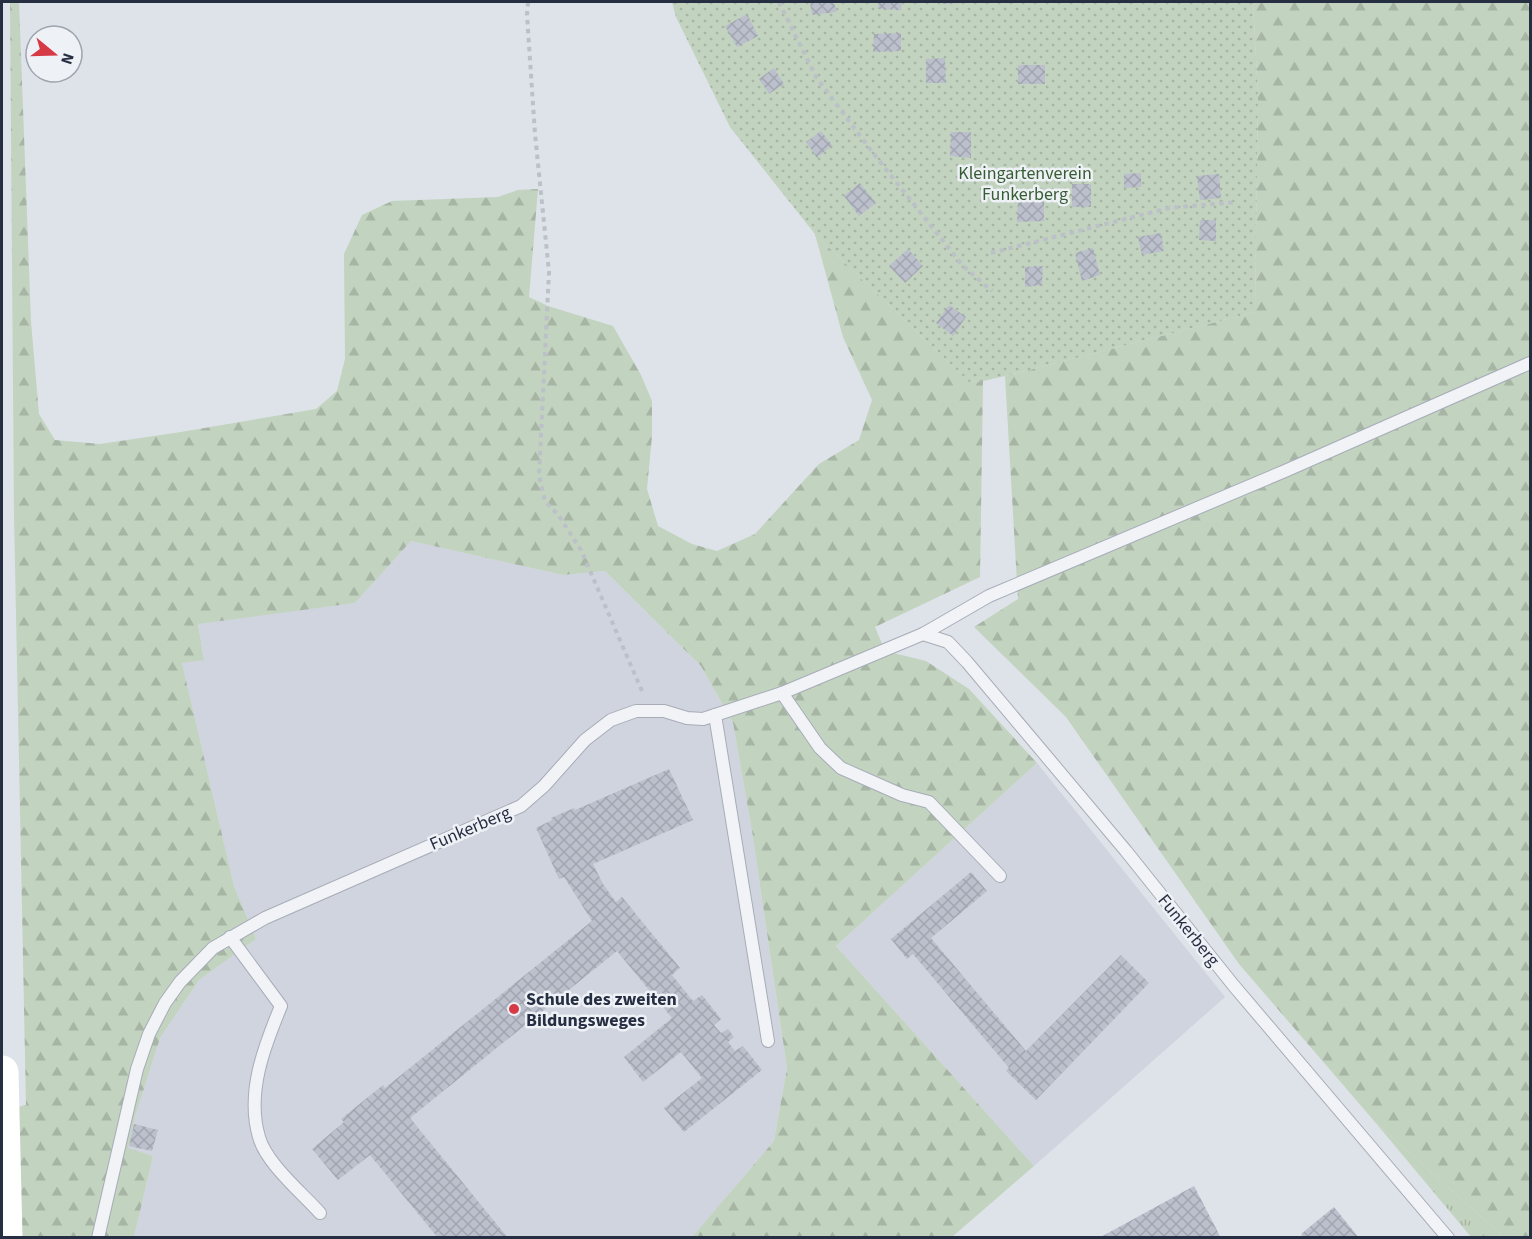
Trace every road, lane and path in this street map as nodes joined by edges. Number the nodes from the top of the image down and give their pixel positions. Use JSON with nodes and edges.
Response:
{"nodes":[{"id":1,"x":528,"y":2,"type":"edge"},
{"id":2,"x":779,"y":2,"type":"edge"},
{"id":3,"x":1237,"y":202,"type":"dead end"},
{"id":4,"x":991,"y":253,"type":"dead end"},
{"id":5,"x":992,"y":291,"type":"dead end"},
{"id":6,"x":1530,"y":363,"type":"edge"},
{"id":7,"x":923,"y":634,"type":"junction"},
{"id":8,"x":782,"y":693,"type":"junction"},
{"id":9,"x":651,"y":711,"type":"junction"},
{"id":10,"x":715,"y":715,"type":"junction"},
{"id":11,"x":1000,"y":876,"type":"dead end"},
{"id":12,"x":230,"y":937,"type":"junction"},
{"id":13,"x":768,"y":1041,"type":"dead end"},
{"id":14,"x":2,"y":1072,"type":"edge"},
{"id":15,"x":320,"y":1213,"type":"dead end"},
{"id":16,"x":6,"y":1238,"type":"edge"},
{"id":17,"x":98,"y":1238,"type":"edge"},
{"id":18,"x":1448,"y":1238,"type":"edge"}],
"edges":[{"from":1,"to":9,"type":"path"},
{"from":2,"to":5,"type":"path"},
{"from":3,"to":4,"type":"path"},
{"from":6,"to":7,"type":"lane","name":"Funkerberg"},
{"from":7,"to":8,"type":"lane","name":"Funkerberg"},
{"from":7,"to":18,"type":"lane","name":"Funkerberg"},
{"from":8,"to":10,"type":"lane","name":"Funkerberg"},
{"from":8,"to":11,"type":"lane"},
{"from":9,"to":10,"type":"lane","name":"Funkerberg"},
{"from":9,"to":12,"type":"lane","name":"Funkerberg"},
{"from":10,"to":13,"type":"lane"},
{"from":12,"to":15,"type":"lane"},
{"from":12,"to":17,"type":"lane","name":"Funkerberg"},
{"from":14,"to":16,"type":"street"}]}
